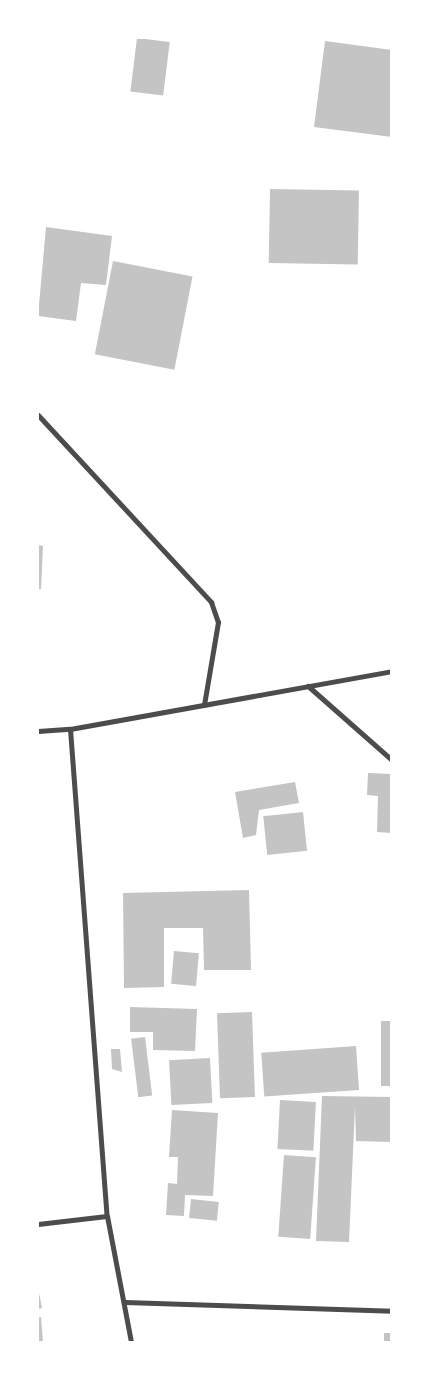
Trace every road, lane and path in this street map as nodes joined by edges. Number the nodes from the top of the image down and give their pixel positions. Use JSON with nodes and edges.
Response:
{"nodes":[{"id":1,"x":38,"y":415,"type":"edge"},
{"id":2,"x":392,"y":671,"type":"edge"},
{"id":3,"x":308,"y":686,"type":"junction"},
{"id":4,"x":204,"y":705,"type":"junction"},
{"id":5,"x":70,"y":729,"type":"junction"},
{"id":6,"x":38,"y":731,"type":"edge"},
{"id":7,"x":392,"y":760,"type":"edge"},
{"id":8,"x":107,"y":1216,"type":"junction"},
{"id":9,"x":38,"y":1224,"type":"edge"},
{"id":10,"x":125,"y":1302,"type":"junction"},
{"id":11,"x":392,"y":1311,"type":"edge"},
{"id":12,"x":131,"y":1342,"type":"edge"}],
"edges":[{"from":1,"to":4,"type":"street"},
{"from":2,"to":3,"type":"street"},
{"from":3,"to":4,"type":"street"},
{"from":3,"to":7,"type":"street"},
{"from":4,"to":5,"type":"street"},
{"from":5,"to":6,"type":"street"},
{"from":5,"to":8,"type":"street"},
{"from":8,"to":9,"type":"street"},
{"from":8,"to":10,"type":"street"},
{"from":10,"to":11,"type":"street"},
{"from":10,"to":12,"type":"street"}]}
